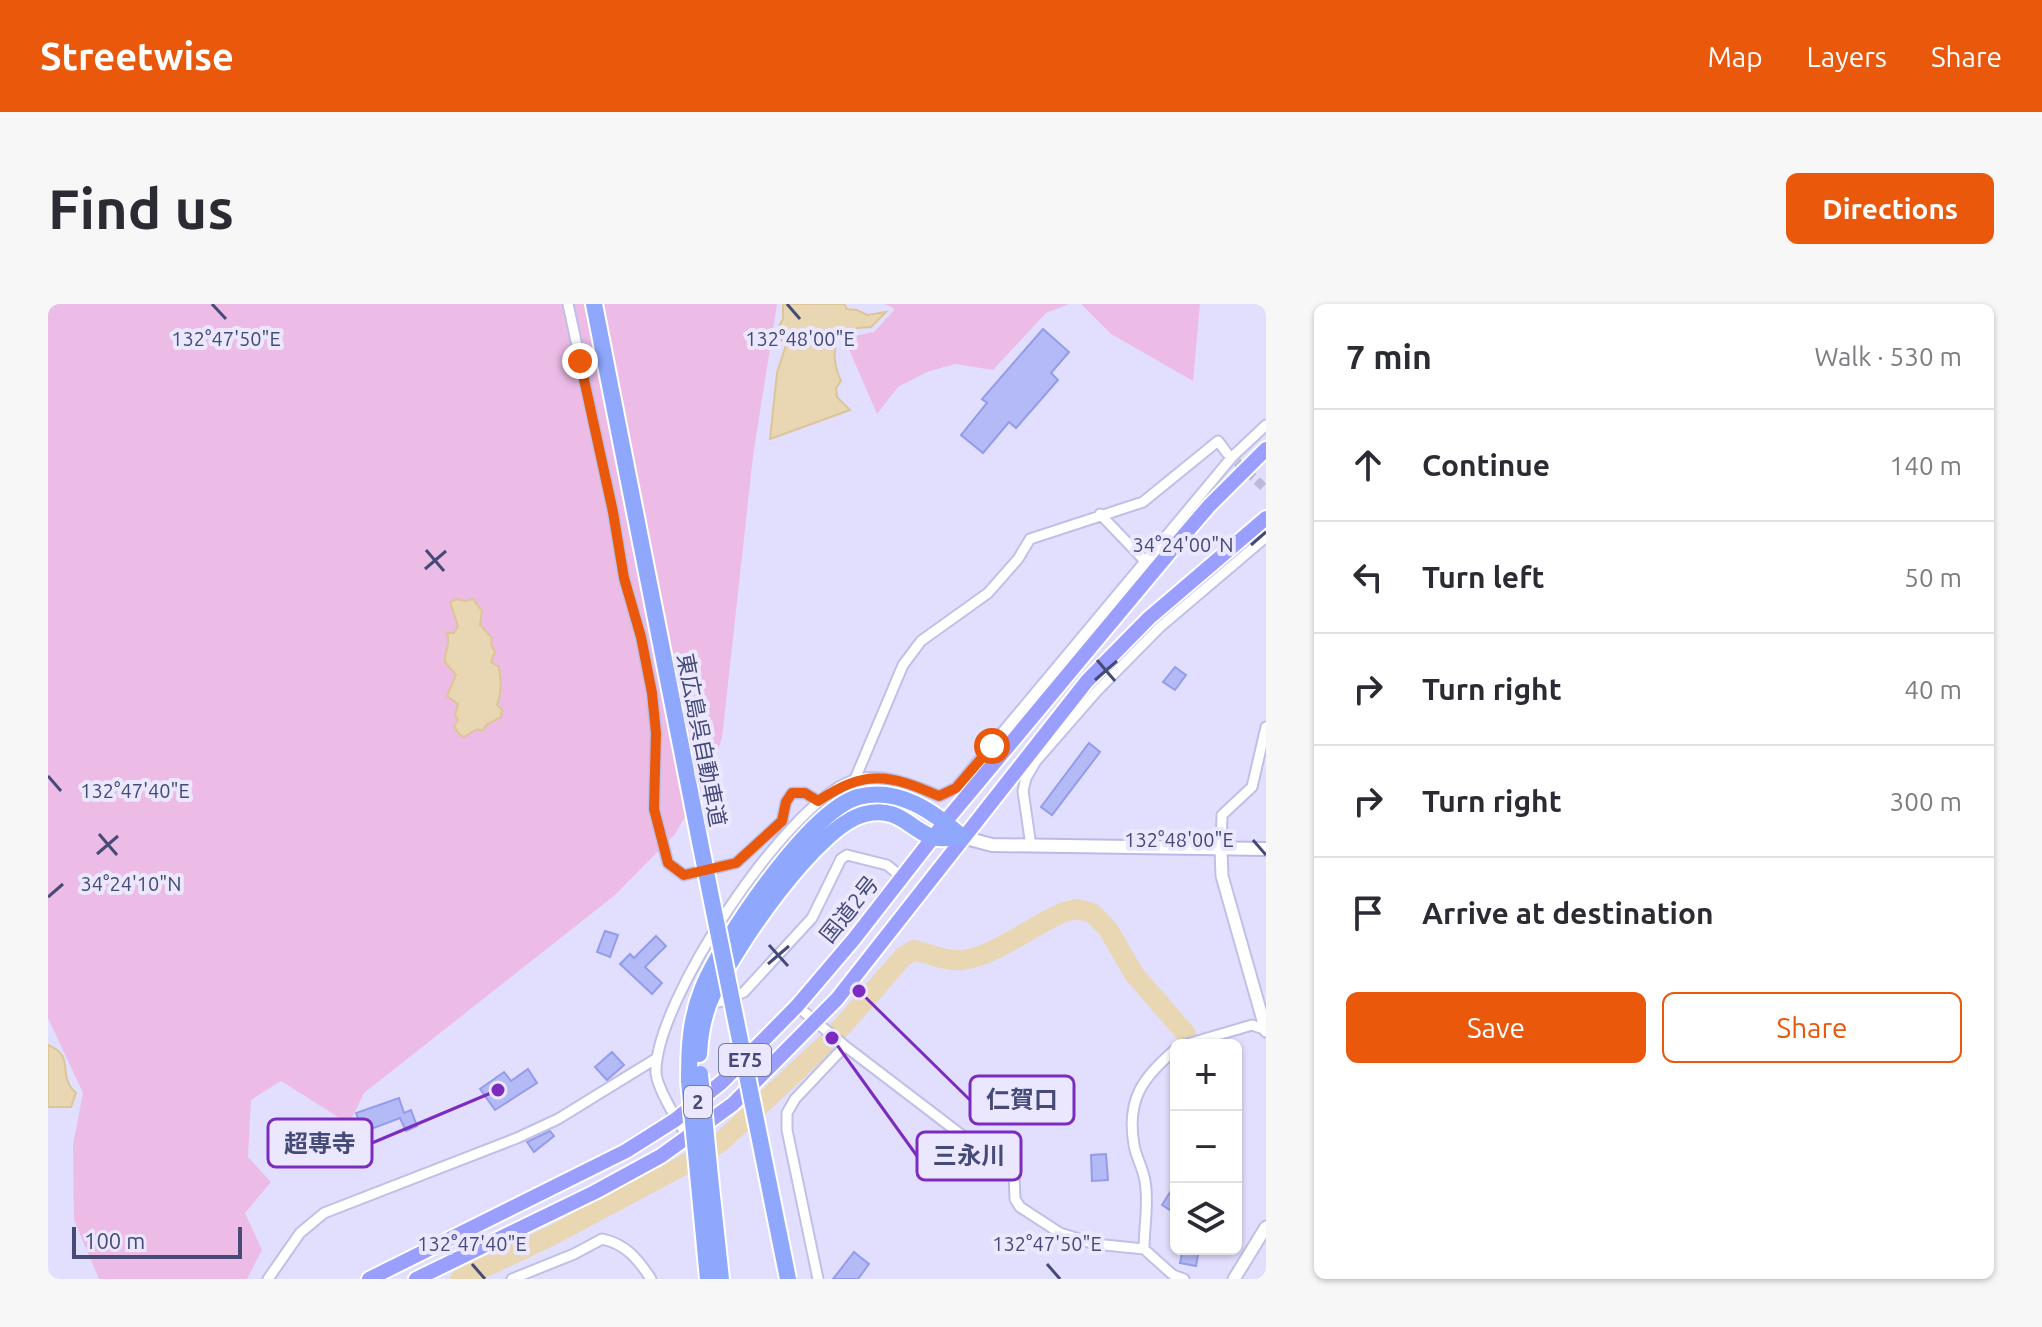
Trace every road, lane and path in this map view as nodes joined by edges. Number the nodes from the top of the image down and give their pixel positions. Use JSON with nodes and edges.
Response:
{"nodes":[{"id":1,"x":568,"y":304,"type":"edge"},
{"id":2,"x":594,"y":304,"type":"edge"},
{"id":3,"x":1266,"y":425,"type":"edge"},
{"id":4,"x":1266,"y":449,"type":"edge"},
{"id":5,"x":1227,"y":453,"type":"dead end"},
{"id":6,"x":1100,"y":514,"type":"junction"},
{"id":7,"x":1266,"y":518,"type":"edge"},
{"id":8,"x":1266,"y":537,"type":"edge"},
{"id":9,"x":1145,"y":561,"type":"junction"},
{"id":10,"x":1266,"y":727,"type":"edge"},
{"id":11,"x":998,"y":750,"type":"junction"},
{"id":12,"x":855,"y":779,"type":"junction"},
{"id":13,"x":818,"y":801,"type":"junction"},
{"id":14,"x":945,"y":822,"type":"junction"},
{"id":15,"x":962,"y":837,"type":"junction"},
{"id":16,"x":933,"y":838,"type":"junction"},
{"id":17,"x":1031,"y":846,"type":"junction"},
{"id":18,"x":1266,"y":849,"type":"edge"},
{"id":19,"x":1221,"y":850,"type":"junction"},
{"id":20,"x":902,"y":877,"type":"junction"},
{"id":21,"x":719,"y":1002,"type":"dead end"},
{"id":22,"x":797,"y":1006,"type":"junction"},
{"id":23,"x":689,"y":1008,"type":"dead end"},
{"id":24,"x":673,"y":1010,"type":"junction"},
{"id":25,"x":815,"y":1021,"type":"junction"},
{"id":26,"x":1266,"y":1030,"type":"edge"},
{"id":27,"x":1204,"y":1039,"type":"edge"},
{"id":28,"x":845,"y":1046,"type":"junction"},
{"id":29,"x":1170,"y":1054,"type":"edge"},
{"id":30,"x":657,"y":1058,"type":"junction"},
{"id":31,"x":694,"y":1077,"type":"junction"},
{"id":32,"x":675,"y":1120,"type":"junction"},
{"id":33,"x":688,"y":1136,"type":"junction"},
{"id":34,"x":704,"y":1180,"type":"junction"},
{"id":35,"x":1266,"y":1227,"type":"edge"},
{"id":36,"x":1144,"y":1249,"type":"junction"},
{"id":37,"x":268,"y":1279,"type":"edge"},
{"id":38,"x":369,"y":1279,"type":"edge"},
{"id":39,"x":416,"y":1279,"type":"edge"},
{"id":40,"x":512,"y":1279,"type":"edge"},
{"id":41,"x":651,"y":1279,"type":"edge"},
{"id":42,"x":708,"y":1279,"type":"edge"},
{"id":43,"x":721,"y":1279,"type":"edge"},
{"id":44,"x":788,"y":1279,"type":"edge"},
{"id":45,"x":818,"y":1279,"type":"edge"},
{"id":46,"x":1184,"y":1279,"type":"edge"},
{"id":47,"x":1234,"y":1279,"type":"edge"}],
"edges":[{"from":1,"to":13,"type":"street"},
{"from":2,"to":44,"type":"highway","name":"東広島呉自動車道","number":"E75","bridge":true},
{"from":3,"to":9,"type":"street"},
{"from":4,"to":11,"type":"highway","name":"国道2号","number":"2"},
{"from":5,"to":6,"type":"street"},
{"from":6,"to":9,"type":"street"},
{"from":6,"to":12,"type":"street"},
{"from":7,"to":15,"type":"highway","name":"国道2号","number":"2"},
{"from":8,"to":17,"type":"street"},
{"from":9,"to":11,"type":"street"},
{"from":10,"to":19,"type":"street"},
{"from":11,"to":12,"type":"street"},
{"from":11,"to":14,"type":"highway","name":"国道2号","number":"2"},
{"from":12,"to":13,"type":"street"},
{"from":13,"to":24,"type":"street"},
{"from":14,"to":15,"type":"highway"},
{"from":14,"to":16,"type":"highway","name":"国道2号","number":"2"},
{"from":14,"to":31,"type":"highway"},
{"from":15,"to":16,"type":"highway"},
{"from":15,"to":17,"type":"main road"},
{"from":15,"to":25,"type":"highway","name":"国道2号","number":"2"},
{"from":16,"to":20,"type":"highway","name":"国道2号","number":"2"},
{"from":16,"to":31,"type":"highway"},
{"from":17,"to":19,"type":"main road"},
{"from":18,"to":19,"type":"main road"},
{"from":19,"to":26,"type":"street"},
{"from":20,"to":21,"type":"street"},
{"from":20,"to":22,"type":"highway","name":"国道2号","number":"2"},
{"from":22,"to":25,"type":"street"},
{"from":22,"to":32,"type":"highway","name":"国道2号","number":"2"},
{"from":23,"to":24,"type":"street"},
{"from":24,"to":30,"type":"street"},
{"from":25,"to":28,"type":"street"},
{"from":25,"to":33,"type":"highway","name":"国道2号","number":"2"},
{"from":26,"to":27,"type":"street"},
{"from":28,"to":36,"type":"street"},
{"from":28,"to":45,"type":"street"},
{"from":29,"to":36,"type":"street"},
{"from":30,"to":32,"type":"street"},
{"from":30,"to":37,"type":"street"},
{"from":31,"to":34,"type":"highway","bridge":true},
{"from":32,"to":33,"type":"street"},
{"from":32,"to":38,"type":"highway","name":"国道2号","number":"2"},
{"from":33,"to":39,"type":"highway","name":"国道2号","number":"2"},
{"from":34,"to":42,"type":"highway"},
{"from":34,"to":43,"type":"highway"},
{"from":35,"to":47,"type":"street"},
{"from":36,"to":46,"type":"street"},
{"from":40,"to":41,"type":"street"}]}
